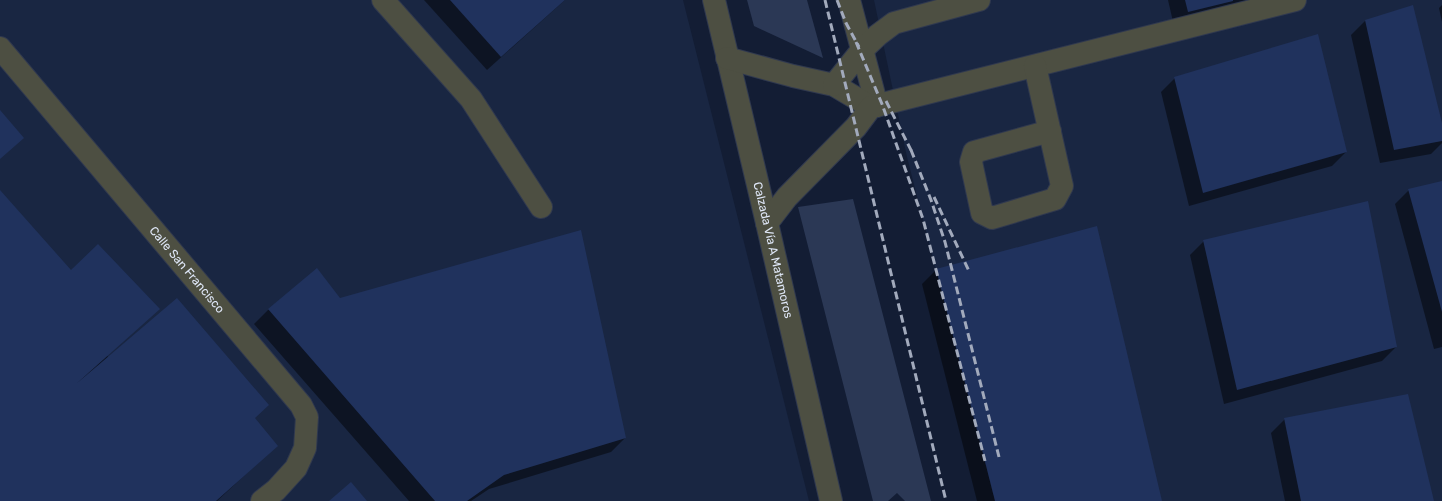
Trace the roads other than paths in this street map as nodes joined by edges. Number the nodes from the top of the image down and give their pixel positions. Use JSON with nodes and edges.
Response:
{"nodes":[{"id":1,"x":383,"y":0,"type":"edge"},
{"id":2,"x":714,"y":0,"type":"edge"},
{"id":3,"x":849,"y":0,"type":"edge"},
{"id":4,"x":979,"y":0,"type":"edge"},
{"id":5,"x":1292,"y":0,"type":"edge"},
{"id":6,"x":0,"y":48,"type":"edge"},
{"id":7,"x":862,"y":50,"type":"junction"},
{"id":8,"x":728,"y":58,"type":"junction"},
{"id":9,"x":1035,"y":66,"type":"junction"},
{"id":10,"x":834,"y":85,"type":"junction"},
{"id":11,"x":874,"y":106,"type":"junction"},
{"id":12,"x":1050,"y":130,"type":"junction"},
{"id":13,"x":541,"y":207,"type":"dead end"},
{"id":14,"x":767,"y":223,"type":"junction"},
{"id":15,"x":262,"y":501,"type":"edge"},
{"id":16,"x":831,"y":501,"type":"edge"}],
"edges":[{"from":1,"to":13,"type":"street"},
{"from":2,"to":8,"type":"street","name":"Calzada Vía A Matamoros"},
{"from":3,"to":7,"type":"street"},
{"from":4,"to":7,"type":"street"},
{"from":5,"to":9,"type":"street"},
{"from":6,"to":15,"type":"street","name":"Calle San Francisco"},
{"from":7,"to":10,"type":"street"},
{"from":7,"to":11,"type":"street"},
{"from":8,"to":10,"type":"street"},
{"from":8,"to":14,"type":"street","name":"Calzada Vía A Matamoros"},
{"from":9,"to":11,"type":"street"},
{"from":9,"to":12,"type":"street"},
{"from":10,"to":11,"type":"street"},
{"from":11,"to":14,"type":"street"},
{"from":12,"to":12,"type":"street"},
{"from":14,"to":16,"type":"street","name":"Calzada Vía A Matamoros"}]}
